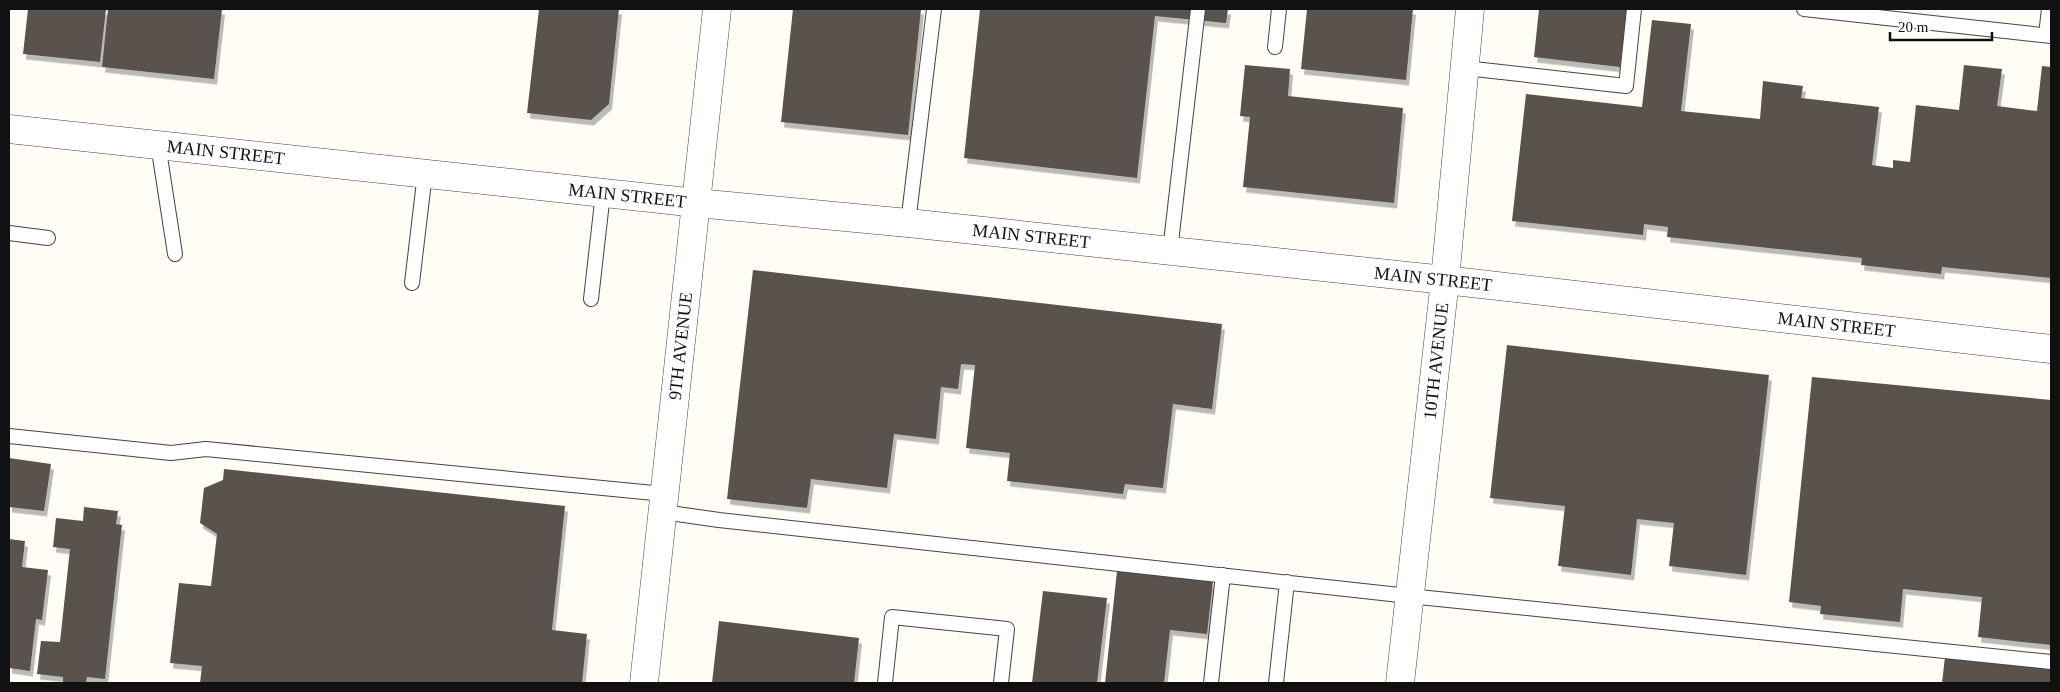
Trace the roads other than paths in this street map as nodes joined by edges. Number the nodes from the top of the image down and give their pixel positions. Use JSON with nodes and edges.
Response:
{"nodes":[{"id":1,"x":717,"y":9,"type":"edge"},
{"id":2,"x":934,"y":9,"type":"edge"},
{"id":3,"x":1198,"y":9,"type":"edge"},
{"id":4,"x":1279,"y":9,"type":"edge"},
{"id":5,"x":1470,"y":9,"type":"edge"},
{"id":6,"x":1634,"y":9,"type":"edge"},
{"id":7,"x":1804,"y":9,"type":"edge"},
{"id":8,"x":2049,"y":9,"type":"edge"},
{"id":9,"x":1839,"y":11,"type":"edge"},
{"id":10,"x":2048,"y":36,"type":"edge"},
{"id":11,"x":1275,"y":47,"type":"dead end"},
{"id":12,"x":1465,"y":68,"type":"junction"},
{"id":13,"x":9,"y":128,"type":"edge"},
{"id":14,"x":158,"y":144,"type":"junction"},
{"id":15,"x":425,"y":173,"type":"junction"},
{"id":16,"x":603,"y":193,"type":"junction"},
{"id":17,"x":697,"y":203,"type":"junction"},
{"id":18,"x":908,"y":223,"type":"junction"},
{"id":19,"x":9,"y":233,"type":"edge"},
{"id":20,"x":48,"y":238,"type":"dead end"},
{"id":21,"x":1170,"y":251,"type":"junction"},
{"id":22,"x":175,"y":254,"type":"dead end"},
{"id":23,"x":1444,"y":280,"type":"junction"},
{"id":24,"x":412,"y":283,"type":"dead end"},
{"id":25,"x":591,"y":299,"type":"dead end"},
{"id":26,"x":2051,"y":349,"type":"edge"},
{"id":27,"x":9,"y":436,"type":"edge"},
{"id":28,"x":664,"y":503,"type":"junction"},
{"id":29,"x":1223,"y":575,"type":"junction"},
{"id":30,"x":1287,"y":582,"type":"junction"},
{"id":31,"x":1409,"y":596,"type":"junction"},
{"id":32,"x":2051,"y":662,"type":"edge"},
{"id":33,"x":644,"y":683,"type":"edge"},
{"id":34,"x":885,"y":683,"type":"edge"},
{"id":35,"x":1001,"y":683,"type":"edge"},
{"id":36,"x":1211,"y":683,"type":"edge"},
{"id":37,"x":1276,"y":683,"type":"edge"},
{"id":38,"x":1400,"y":683,"type":"edge"}],
"edges":[{"from":1,"to":17,"type":"street","name":"9TH AVENUE"},
{"from":2,"to":18,"type":"lane"},
{"from":3,"to":21,"type":"lane"},
{"from":4,"to":11,"type":"lane"},
{"from":5,"to":12,"type":"street","name":"10TH AVENUE"},
{"from":6,"to":12,"type":"lane"},
{"from":7,"to":9,"type":"lane"},
{"from":8,"to":10,"type":"lane"},
{"from":9,"to":10,"type":"lane"},
{"from":12,"to":23,"type":"street","name":"10TH AVENUE"},
{"from":13,"to":14,"type":"street","name":"MAIN STREET"},
{"from":14,"to":15,"type":"street","name":"MAIN STREET"},
{"from":14,"to":22,"type":"lane"},
{"from":15,"to":16,"type":"street","name":"MAIN STREET"},
{"from":15,"to":24,"type":"lane"},
{"from":16,"to":17,"type":"street","name":"MAIN STREET"},
{"from":16,"to":25,"type":"lane"},
{"from":17,"to":18,"type":"street","name":"MAIN STREET"},
{"from":17,"to":28,"type":"street","name":"9TH AVENUE"},
{"from":18,"to":21,"type":"street","name":"MAIN STREET"},
{"from":19,"to":20,"type":"lane"},
{"from":21,"to":23,"type":"street","name":"MAIN STREET"},
{"from":23,"to":26,"type":"street","name":"MAIN STREET"},
{"from":23,"to":31,"type":"street","name":"10TH AVENUE"},
{"from":27,"to":28,"type":"lane"},
{"from":28,"to":29,"type":"lane"},
{"from":28,"to":33,"type":"street","name":"9TH AVENUE"},
{"from":29,"to":30,"type":"lane"},
{"from":29,"to":36,"type":"lane"},
{"from":30,"to":31,"type":"lane"},
{"from":30,"to":37,"type":"lane"},
{"from":31,"to":32,"type":"lane"},
{"from":31,"to":38,"type":"street","name":"10TH AVENUE"},
{"from":34,"to":35,"type":"lane"}]}
